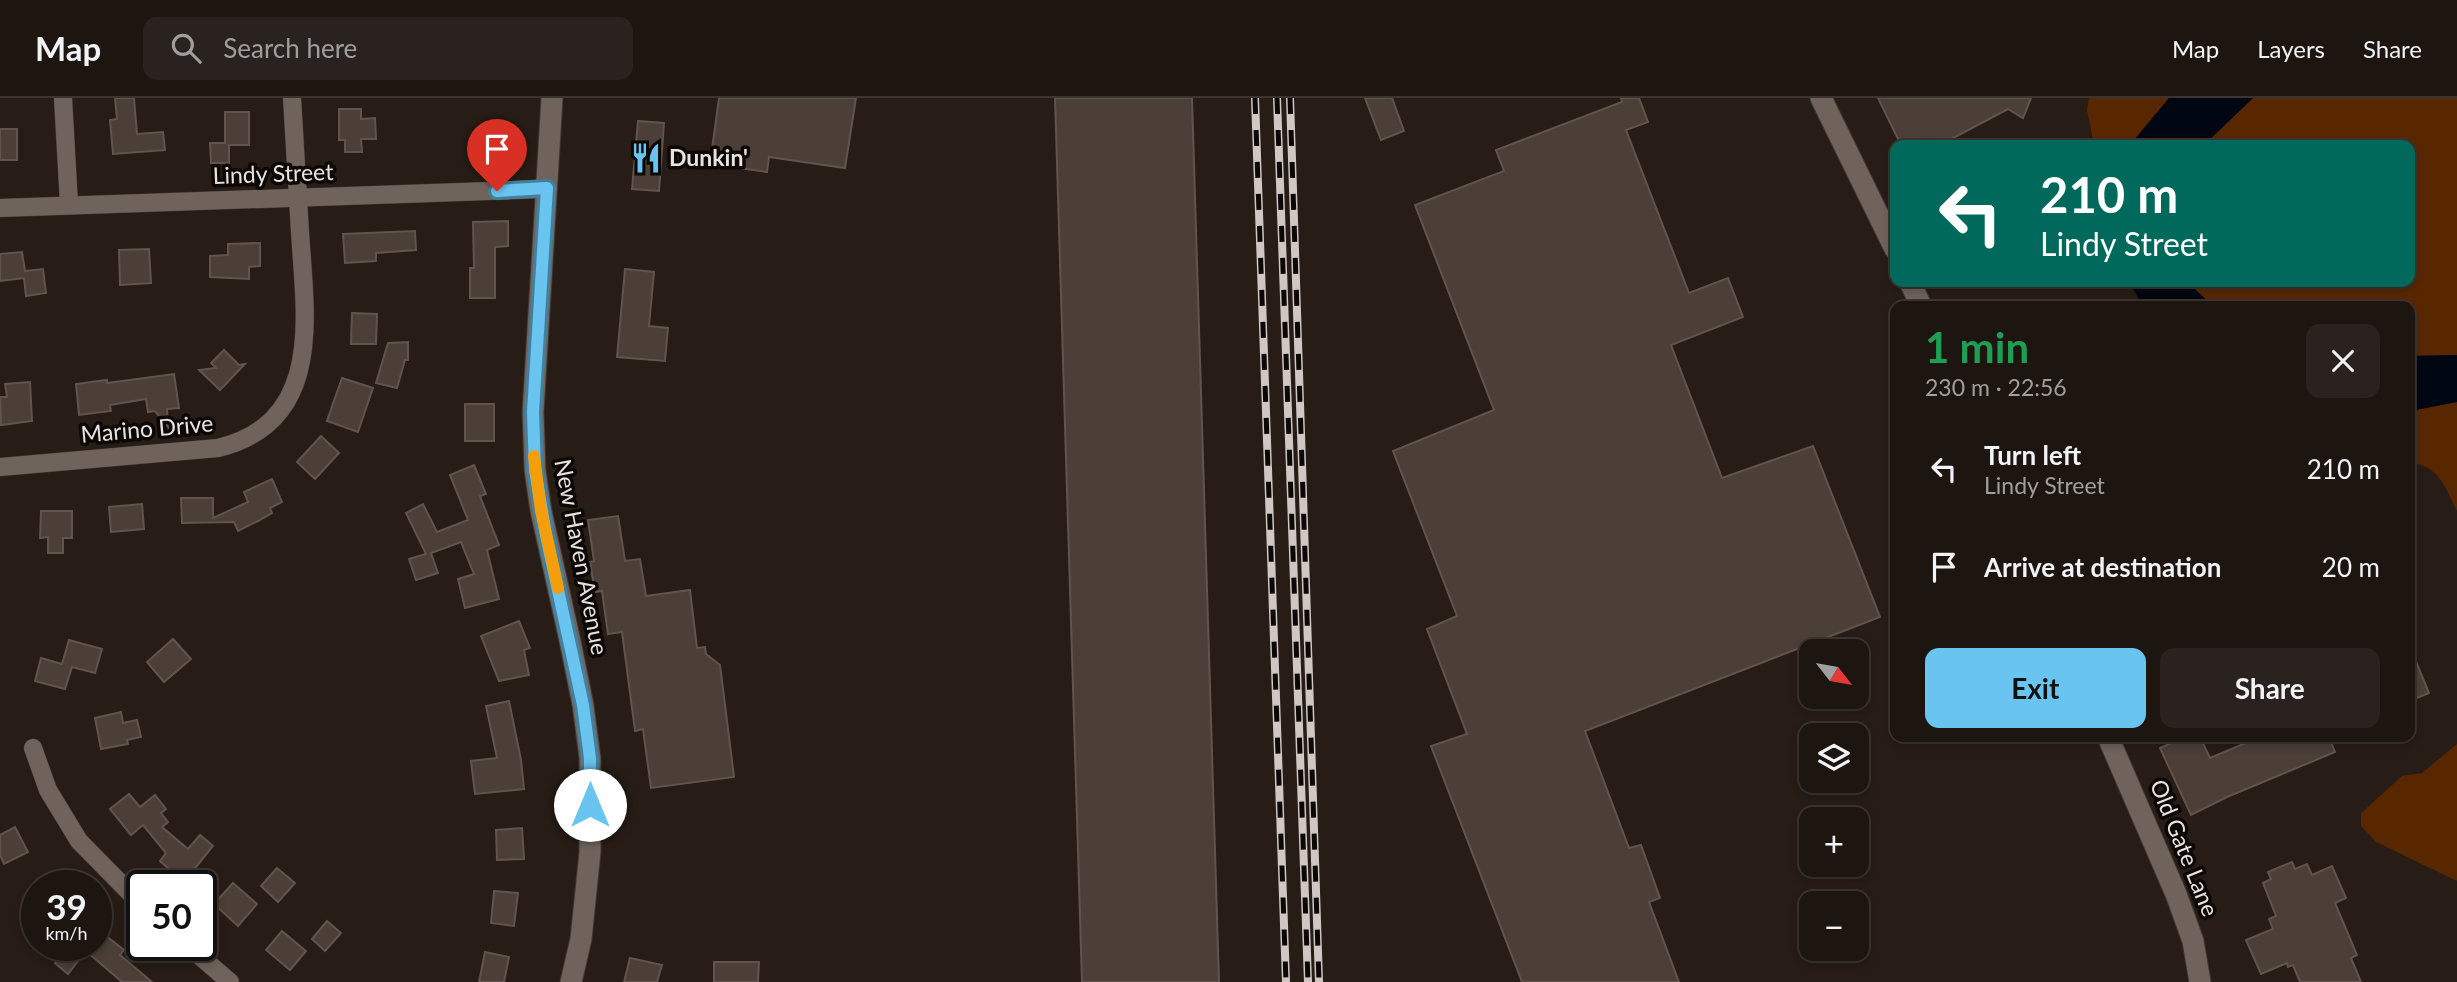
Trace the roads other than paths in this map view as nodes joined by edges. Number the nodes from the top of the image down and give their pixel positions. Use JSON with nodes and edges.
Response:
{"nodes":[{"id":1,"x":63,"y":98,"type":"edge"},
{"id":2,"x":292,"y":98,"type":"edge"},
{"id":3,"x":552,"y":98,"type":"edge"},
{"id":4,"x":1821,"y":98,"type":"edge"},
{"id":5,"x":547,"y":188,"type":"junction"},
{"id":6,"x":297,"y":199,"type":"junction"},
{"id":7,"x":69,"y":204,"type":"junction"},
{"id":8,"x":0,"y":208,"type":"edge"},
{"id":9,"x":1890,"y":239,"type":"edge"},
{"id":10,"x":0,"y":467,"type":"edge"},
{"id":11,"x":2110,"y":742,"type":"edge"},
{"id":12,"x":33,"y":748,"type":"dead end"},
{"id":13,"x":126,"y":889,"type":"edge"},
{"id":14,"x":206,"y":961,"type":"edge"},
{"id":15,"x":230,"y":982,"type":"edge"},
{"id":16,"x":570,"y":982,"type":"edge"},
{"id":17,"x":2200,"y":982,"type":"edge"}],
"edges":[{"from":1,"to":7,"type":"street"},
{"from":2,"to":6,"type":"street","name":"Marino Drive"},
{"from":3,"to":5,"type":"main road","name":"New Haven Avenue"},
{"from":4,"to":9,"type":"main road"},
{"from":5,"to":6,"type":"street","name":"Lindy Street"},
{"from":5,"to":16,"type":"main road","name":"New Haven Avenue"},
{"from":6,"to":7,"type":"street","name":"Lindy Street"},
{"from":6,"to":10,"type":"street","name":"Marino Drive"},
{"from":7,"to":8,"type":"street","name":"Lindy Street"},
{"from":11,"to":17,"type":"main road","name":"Old Gate Lane"},
{"from":12,"to":13,"type":"street"},
{"from":14,"to":15,"type":"street"}]}
